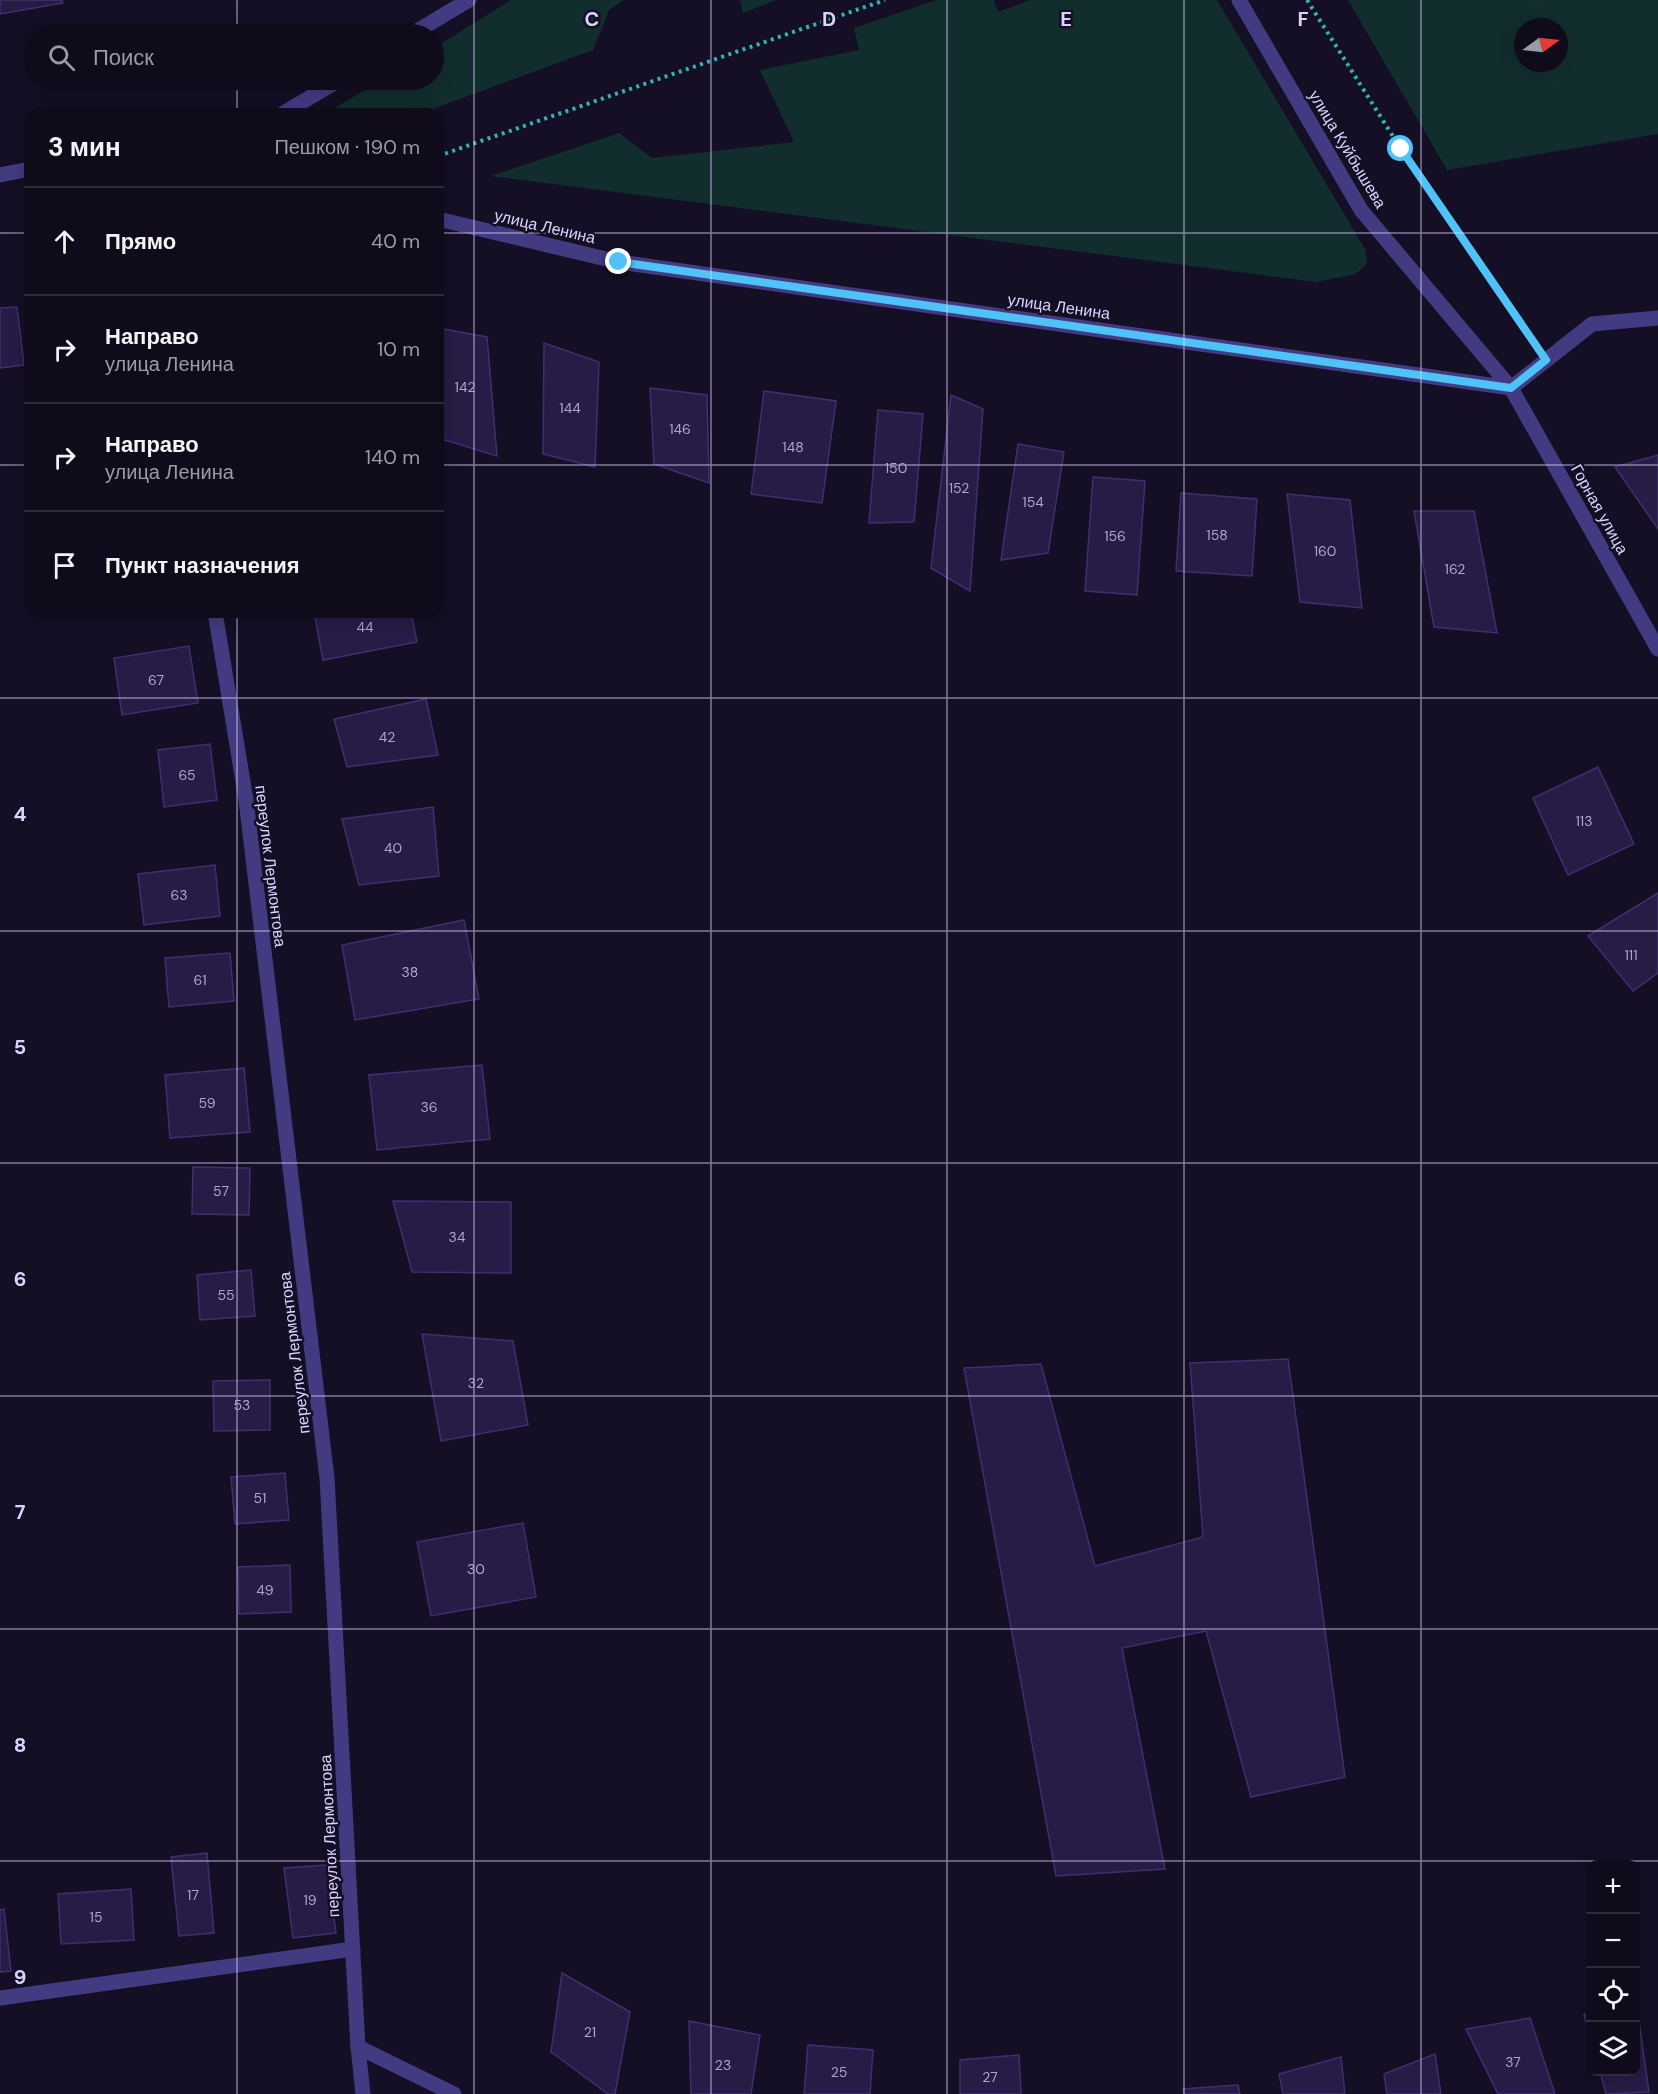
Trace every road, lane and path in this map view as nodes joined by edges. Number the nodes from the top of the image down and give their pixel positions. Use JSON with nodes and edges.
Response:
{"nodes":[{"id":1,"x":469,"y":0,"type":"edge"},
{"id":2,"x":885,"y":0,"type":"edge"},
{"id":3,"x":1239,"y":0,"type":"edge"},
{"id":4,"x":1307,"y":0,"type":"edge"},
{"id":5,"x":429,"y":24,"type":"edge"},
{"id":6,"x":322,"y":90,"type":"edge"},
{"id":7,"x":292,"y":108,"type":"edge"},
{"id":8,"x":444,"y":154,"type":"edge"},
{"id":9,"x":24,"y":169,"type":"edge"},
{"id":10,"x":0,"y":175,"type":"edge"},
{"id":11,"x":444,"y":220,"type":"edge"},
{"id":12,"x":1658,"y":318,"type":"edge"},
{"id":13,"x":1546,"y":360,"type":"junction"},
{"id":14,"x":1511,"y":388,"type":"junction"},
{"id":15,"x":216,"y":618,"type":"edge"},
{"id":16,"x":1658,"y":649,"type":"edge"},
{"id":17,"x":353,"y":1949,"type":"junction"},
{"id":18,"x":0,"y":1998,"type":"edge"},
{"id":19,"x":358,"y":2047,"type":"junction"},
{"id":20,"x":363,"y":2094,"type":"edge"},
{"id":21,"x":454,"y":2094,"type":"edge"}],
"edges":[{"from":1,"to":5,"type":"street"},
{"from":2,"to":8,"type":"path"},
{"from":3,"to":14,"type":"street","name":"улица Куйбышева"},
{"from":4,"to":13,"type":"path"},
{"from":6,"to":7,"type":"street"},
{"from":9,"to":10,"type":"street"},
{"from":11,"to":14,"type":"street","name":"улица Ленина"},
{"from":12,"to":13,"type":"street"},
{"from":13,"to":14,"type":"street"},
{"from":14,"to":16,"type":"street","name":"Горная улица"},
{"from":15,"to":17,"type":"street","name":"переулок Лермонтова"},
{"from":17,"to":18,"type":"street"},
{"from":17,"to":19,"type":"street","name":"переулок Лермонтова"},
{"from":19,"to":20,"type":"street","name":"переулок Лермонтова"},
{"from":19,"to":21,"type":"street"}]}
